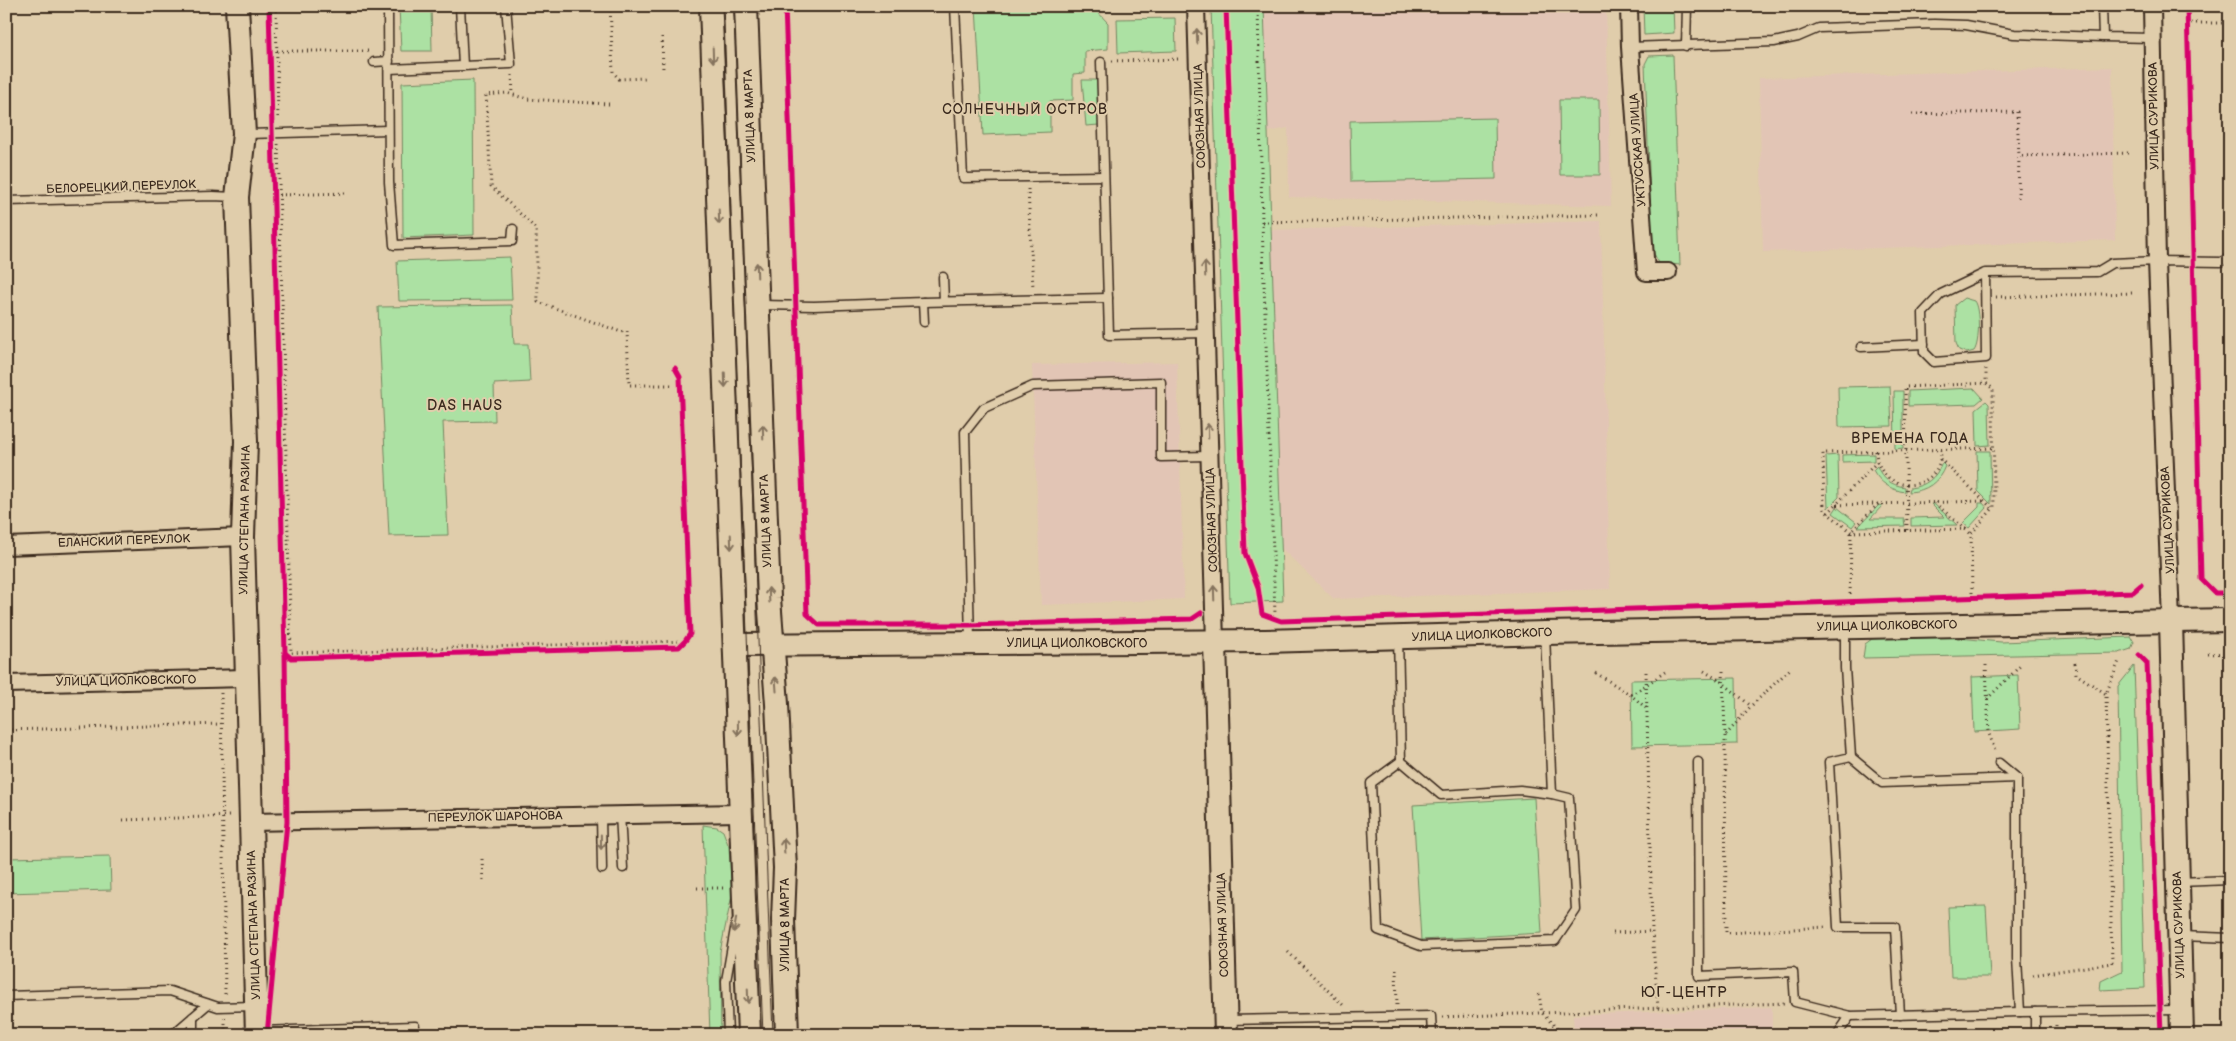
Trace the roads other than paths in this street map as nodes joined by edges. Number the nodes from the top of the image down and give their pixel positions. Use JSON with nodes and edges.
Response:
{"nodes":[{"id":1,"x":237,"y":6,"type":"edge"},
{"id":2,"x":388,"y":6,"type":"edge"},
{"id":3,"x":460,"y":6,"type":"edge"},
{"id":4,"x":506,"y":6,"type":"edge"},
{"id":5,"x":711,"y":6,"type":"edge"},
{"id":6,"x":746,"y":6,"type":"edge"},
{"id":7,"x":955,"y":6,"type":"edge"},
{"id":8,"x":1196,"y":6,"type":"edge"},
{"id":9,"x":1629,"y":6,"type":"edge"},
{"id":10,"x":1687,"y":6,"type":"edge"},
{"id":11,"x":2102,"y":6,"type":"edge"},
{"id":12,"x":2152,"y":6,"type":"edge"},
{"id":13,"x":2103,"y":38,"type":"junction"},
{"id":14,"x":2152,"y":38,"type":"junction"},
{"id":15,"x":1686,"y":46,"type":"junction"},
{"id":16,"x":1630,"y":47,"type":"junction"},
{"id":17,"x":374,"y":62,"type":"dead end"},
{"id":18,"x":1101,"y":62,"type":"road end"},
{"id":19,"x":389,"y":65,"type":"junction"},
{"id":20,"x":463,"y":66,"type":"junction"},
{"id":21,"x":388,"y":130,"type":"junction"},
{"id":22,"x":244,"y":134,"type":"junction"},
{"id":23,"x":1103,"y":176,"type":"junction"},
{"id":24,"x":237,"y":197,"type":"junction"},
{"id":25,"x":6,"y":201,"type":"edge"},
{"id":26,"x":513,"y":229,"type":"dead end"},
{"id":27,"x":2230,"y":258,"type":"edge"},
{"id":28,"x":2157,"y":261,"type":"junction"},
{"id":29,"x":1668,"y":272,"type":"dead end"},
{"id":30,"x":1985,"y":273,"type":"junction"},
{"id":31,"x":943,"y":277,"type":"dead end"},
{"id":32,"x":1108,"y":298,"type":"junction"},
{"id":33,"x":944,"y":301,"type":"junction"},
{"id":34,"x":923,"y":302,"type":"junction"},
{"id":35,"x":758,"y":305,"type":"junction"},
{"id":36,"x":924,"y":322,"type":"dead end"},
{"id":37,"x":1207,"y":333,"type":"junction"},
{"id":38,"x":1924,"y":344,"type":"junction"},
{"id":39,"x":1861,"y":347,"type":"dead end"},
{"id":40,"x":1209,"y":456,"type":"junction"},
{"id":41,"x":242,"y":537,"type":"junction"},
{"id":42,"x":6,"y":546,"type":"edge"},
{"id":43,"x":2230,"y":620,"type":"edge"},
{"id":44,"x":2171,"y":621,"type":"junction"},
{"id":45,"x":1845,"y":627,"type":"junction"},
{"id":46,"x":1545,"y":633,"type":"junction"},
{"id":47,"x":1398,"y":638,"type":"junction"},
{"id":48,"x":1216,"y":642,"type":"junction"},
{"id":49,"x":773,"y":643,"type":"junction"},
{"id":50,"x":970,"y":643,"type":"junction"},
{"id":51,"x":735,"y":645,"type":"junction"},
{"id":52,"x":246,"y":678,"type":"junction"},
{"id":53,"x":6,"y":684,"type":"edge"},
{"id":54,"x":1851,"y":757,"type":"junction"},
{"id":55,"x":1401,"y":761,"type":"junction"},
{"id":56,"x":1698,"y":762,"type":"dead end"},
{"id":57,"x":1999,"y":763,"type":"road end"},
{"id":58,"x":2017,"y":778,"type":"junction"},
{"id":59,"x":1552,"y":794,"type":"junction"},
{"id":60,"x":740,"y":813,"type":"junction"},
{"id":61,"x":620,"y":814,"type":"junction"},
{"id":62,"x":601,"y":815,"type":"junction"},
{"id":63,"x":245,"y":819,"type":"junction"},
{"id":64,"x":623,"y":868,"type":"dead end"},
{"id":65,"x":602,"y":869,"type":"dead end"},
{"id":66,"x":744,"y":877,"type":"junction"},
{"id":67,"x":2230,"y":880,"type":"edge"},
{"id":68,"x":2177,"y":882,"type":"junction"},
{"id":69,"x":2179,"y":936,"type":"junction"},
{"id":70,"x":2230,"y":938,"type":"edge"},
{"id":71,"x":6,"y":996,"type":"edge"},
{"id":72,"x":208,"y":1004,"type":"junction"},
{"id":73,"x":257,"y":1006,"type":"junction"},
{"id":74,"x":2182,"y":1010,"type":"junction"},
{"id":75,"x":2020,"y":1012,"type":"junction"},
{"id":76,"x":2034,"y":1012,"type":"junction"},
{"id":77,"x":1900,"y":1015,"type":"junction"},
{"id":78,"x":1850,"y":1016,"type":"junction"},
{"id":79,"x":193,"y":1017,"type":"junction"},
{"id":80,"x":415,"y":1026,"type":"dead end"},
{"id":81,"x":1226,"y":1027,"type":"edge"},
{"id":82,"x":256,"y":1033,"type":"edge"},
{"id":83,"x":172,"y":1035,"type":"edge"},
{"id":84,"x":193,"y":1035,"type":"edge"},
{"id":85,"x":728,"y":1035,"type":"edge"},
{"id":86,"x":749,"y":1035,"type":"edge"},
{"id":87,"x":787,"y":1035,"type":"edge"},
{"id":88,"x":1432,"y":1035,"type":"edge"},
{"id":89,"x":1837,"y":1035,"type":"edge"},
{"id":90,"x":2035,"y":1035,"type":"edge"},
{"id":91,"x":2182,"y":1035,"type":"edge"}],
"edges":[{"from":1,"to":22,"type":"street","name":"УЛИЦА СТЕПАНА РАЗИНА"},
{"from":2,"to":19,"type":"lane"},
{"from":3,"to":20,"type":"lane"},
{"from":4,"to":20,"type":"lane"},
{"from":5,"to":51,"type":"street","one_way":true},
{"from":35,"to":6,"type":"street","name":"УЛИЦА 8 МАРТА","one_way":true},
{"from":7,"to":23,"type":"lane"},
{"from":37,"to":8,"type":"street","name":"СОЮЗНАЯ УЛИЦА","one_way":true},
{"from":9,"to":16,"type":"street","name":"УКТУССКАЯ УЛИЦА"},
{"from":10,"to":15,"type":"lane"},
{"from":11,"to":13,"type":"lane"},
{"from":12,"to":14,"type":"street","name":"УЛИЦА СУРИКОВА"},
{"from":13,"to":14,"type":"lane"},
{"from":13,"to":15,"type":"lane"},
{"from":14,"to":28,"type":"street","name":"УЛИЦА СУРИКОВА"},
{"from":15,"to":16,"type":"lane"},
{"from":16,"to":29,"type":"street","name":"УКТУССКАЯ УЛИЦА"},
{"from":17,"to":19,"type":"lane"},
{"from":18,"to":23,"type":"lane"},
{"from":19,"to":20,"type":"lane"},
{"from":19,"to":21,"type":"lane"},
{"from":21,"to":22,"type":"lane"},
{"from":21,"to":26,"type":"lane"},
{"from":22,"to":24,"type":"street","name":"УЛИЦА СТЕПАНА РАЗИНА"},
{"from":23,"to":32,"type":"lane"},
{"from":24,"to":25,"type":"lane","name":"БЕЛОРЕЦКИЙ ПЕРЕУЛОК"},
{"from":24,"to":41,"type":"street","name":"УЛИЦА СТЕПАНА РАЗИНА"},
{"from":27,"to":28,"type":"lane"},
{"from":28,"to":30,"type":"lane"},
{"from":28,"to":44,"type":"street","name":"УЛИЦА СУРИКОВА"},
{"from":30,"to":38,"type":"lane"},
{"from":30,"to":38,"type":"lane"},
{"from":31,"to":33,"type":"lane"},
{"from":32,"to":33,"type":"lane"},
{"from":32,"to":37,"type":"lane"},
{"from":33,"to":34,"type":"lane"},
{"from":34,"to":35,"type":"lane"},
{"from":34,"to":36,"type":"lane"},
{"from":49,"to":35,"type":"street","name":"УЛИЦА 8 МАРТА","one_way":true},
{"from":40,"to":37,"type":"street","name":"СОЮЗНАЯ УЛИЦА","one_way":true},
{"from":38,"to":39,"type":"lane"},
{"from":48,"to":40,"type":"street","name":"СОЮЗНАЯ УЛИЦА","one_way":true},
{"from":40,"to":50,"type":"lane"},
{"from":41,"to":42,"type":"street","name":"ЕЛАНСКИЙ ПЕРЕУЛОК"},
{"from":41,"to":52,"type":"street","name":"УЛИЦА СТЕПАНА РАЗИНА"},
{"from":43,"to":44,"type":"street","name":"УЛИЦА ЦИОЛКОВСКОГО"},
{"from":44,"to":45,"type":"street","name":"УЛИЦА ЦИОЛКОВСКОГО"},
{"from":44,"to":68,"type":"street","name":"УЛИЦА СУРИКОВА"},
{"from":45,"to":46,"type":"street","name":"УЛИЦА ЦИОЛКОВСКОГО"},
{"from":45,"to":54,"type":"lane"},
{"from":46,"to":47,"type":"street","name":"УЛИЦА ЦИОЛКОВСКОГО"},
{"from":46,"to":59,"type":"lane"},
{"from":47,"to":48,"type":"street","name":"УЛИЦА ЦИОЛКОВСКОГО"},
{"from":47,"to":55,"type":"lane"},
{"from":48,"to":50,"type":"street","name":"УЛИЦА ЦИОЛКОВСКОГО"},
{"from":48,"to":81,"type":"street","name":"СОЮЗНАЯ УЛИЦА"},
{"from":49,"to":50,"type":"street","name":"УЛИЦА ЦИОЛКОВСКОГО"},
{"from":49,"to":51,"type":"street","name":"УЛИЦА ЦИОЛКОВСКОГО"},
{"from":87,"to":49,"type":"street","name":"УЛИЦА 8 МАРТА","one_way":true},
{"from":51,"to":60,"type":"street","one_way":true},
{"from":52,"to":53,"type":"street","name":"УЛИЦА ЦИОЛКОВСКОГО"},
{"from":52,"to":63,"type":"street","name":"УЛИЦА СТЕПАНА РАЗИНА"},
{"from":54,"to":58,"type":"lane"},
{"from":54,"to":77,"type":"lane"},
{"from":55,"to":59,"type":"lane"},
{"from":55,"to":59,"type":"lane"},
{"from":56,"to":78,"type":"lane"},
{"from":57,"to":58,"type":"lane"},
{"from":58,"to":75,"type":"lane"},
{"from":60,"to":61,"type":"street","name":"ПЕРЕУЛОК ШАРОНОВА"},
{"from":60,"to":66,"type":"street"},
{"from":61,"to":62,"type":"street","name":"ПЕРЕУЛОК ШАРОНОВА"},
{"from":61,"to":64,"type":"lane"},
{"from":62,"to":63,"type":"street","name":"ПЕРЕУЛОК ШАРОНОВА"},
{"from":62,"to":65,"type":"lane","one_way":true},
{"from":63,"to":73,"type":"street","name":"УЛИЦА СТЕПАНА РАЗИНА"},
{"from":66,"to":85,"type":"lane","one_way":true},
{"from":66,"to":86,"type":"street","one_way":true},
{"from":67,"to":68,"type":"lane"},
{"from":68,"to":69,"type":"street","name":"УЛИЦА СУРИКОВА"},
{"from":69,"to":70,"type":"lane"},
{"from":69,"to":74,"type":"street","name":"УЛИЦА СУРИКОВА"},
{"from":71,"to":72,"type":"lane"},
{"from":72,"to":73,"type":"lane"},
{"from":72,"to":79,"type":"lane"},
{"from":73,"to":82,"type":"street","name":"УЛИЦА СТЕПАНА РАЗИНА"},
{"from":74,"to":76,"type":"lane"},
{"from":74,"to":91,"type":"street","name":"УЛИЦА СУРИКОВА"},
{"from":75,"to":76,"type":"lane"},
{"from":75,"to":77,"type":"lane"},
{"from":76,"to":90,"type":"lane"},
{"from":77,"to":78,"type":"lane"},
{"from":78,"to":89,"type":"lane"},
{"from":79,"to":83,"type":"lane"},
{"from":79,"to":84,"type":"lane"},
{"from":80,"to":82,"type":"lane"},
{"from":81,"to":88,"type":"lane"}]}
